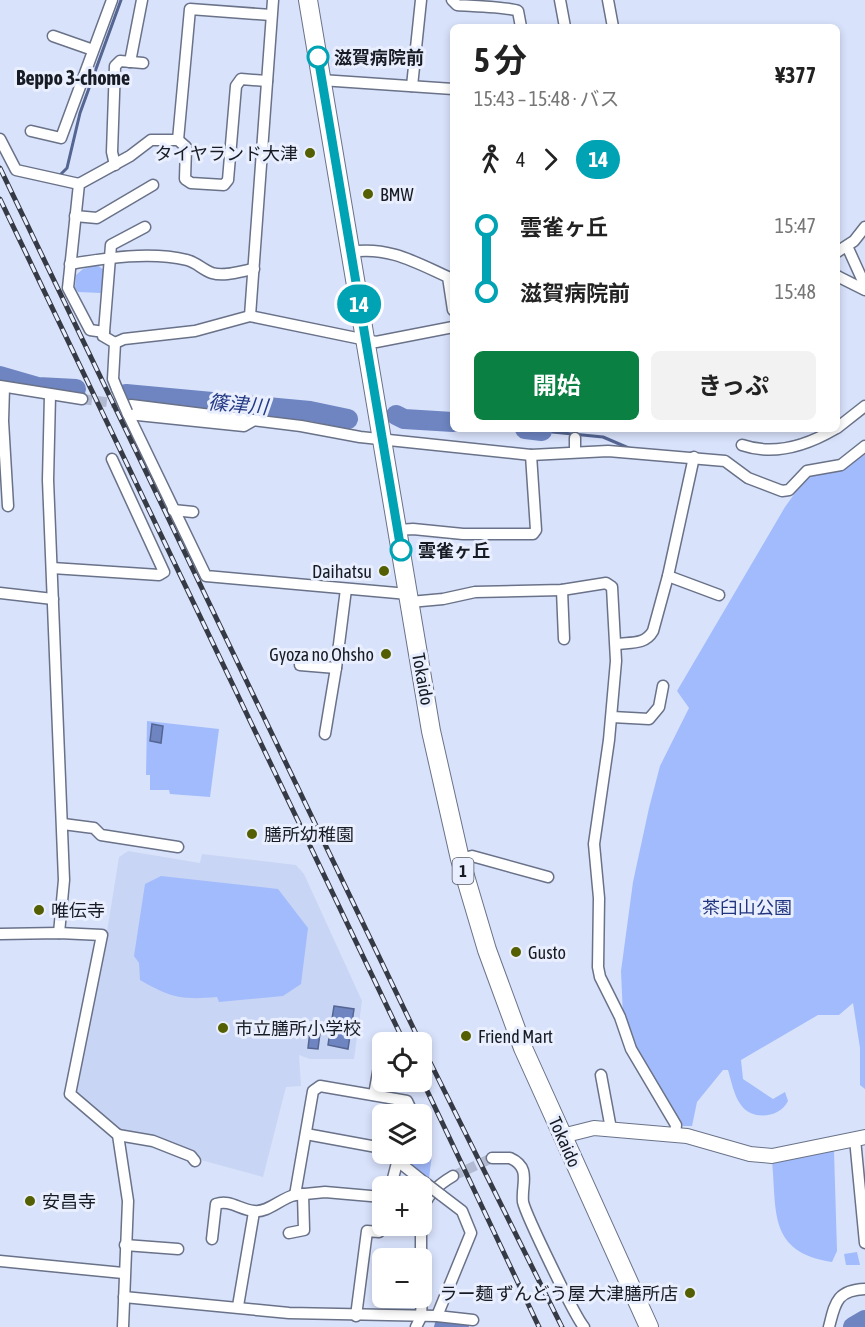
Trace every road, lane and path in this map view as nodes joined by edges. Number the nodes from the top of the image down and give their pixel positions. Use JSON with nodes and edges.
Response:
{"nodes":[{"id":1,"x":112,"y":0,"type":"edge"},
{"id":2,"x":142,"y":0,"type":"edge"},
{"id":3,"x":218,"y":0,"type":"edge"},
{"id":4,"x":273,"y":0,"type":"edge"},
{"id":5,"x":308,"y":0,"type":"edge"},
{"id":6,"x":422,"y":0,"type":"edge"},
{"id":7,"x":452,"y":0,"type":"edge"},
{"id":8,"x":560,"y":0,"type":"edge"},
{"id":9,"x":608,"y":0,"type":"edge"},
{"id":10,"x":511,"y":4,"type":"edge"},
{"id":11,"x":216,"y":12,"type":"junction"},
{"id":12,"x":271,"y":15,"type":"junction"},
{"id":13,"x":520,"y":24,"type":"edge"},
{"id":14,"x":564,"y":24,"type":"edge"},
{"id":15,"x":612,"y":24,"type":"edge"},
{"id":16,"x":53,"y":36,"type":"dead end"},
{"id":17,"x":93,"y":50,"type":"junction"},
{"id":18,"x":130,"y":62,"type":"junction"},
{"id":19,"x":143,"y":63,"type":"dead end"},
{"id":20,"x":321,"y":80,"type":"junction"},
{"id":21,"x":267,"y":81,"type":"junction"},
{"id":22,"x":412,"y":86,"type":"junction"},
{"id":23,"x":450,"y":89,"type":"edge"},
{"id":24,"x":31,"y":131,"type":"dead end"},
{"id":25,"x":0,"y":139,"type":"edge"},
{"id":26,"x":178,"y":140,"type":"junction"},
{"id":27,"x":115,"y":165,"type":"junction"},
{"id":28,"x":79,"y":184,"type":"junction"},
{"id":29,"x":153,"y":185,"type":"dead end"},
{"id":30,"x":75,"y":216,"type":"junction"},
{"id":31,"x":145,"y":227,"type":"dead end"},
{"id":32,"x":865,"y":227,"type":"edge"},
{"id":33,"x":842,"y":249,"type":"edge"},
{"id":34,"x":351,"y":252,"type":"junction"},
{"id":35,"x":110,"y":258,"type":"junction"},
{"id":36,"x":70,"y":264,"type":"junction"},
{"id":37,"x":254,"y":269,"type":"junction"},
{"id":38,"x":840,"y":277,"type":"edge"},
{"id":39,"x":864,"y":289,"type":"edge"},
{"id":40,"x":450,"y":291,"type":"edge"},
{"id":41,"x":250,"y":316,"type":"junction"},
{"id":42,"x":450,"y":328,"type":"edge"},
{"id":43,"x":104,"y":332,"type":"junction"},
{"id":44,"x":366,"y":341,"type":"junction"},
{"id":45,"x":115,"y":343,"type":"junction"},
{"id":46,"x":2,"y":386,"type":"edge"},
{"id":47,"x":44,"y":391,"type":"junction"},
{"id":48,"x":81,"y":399,"type":"tunnel mouth"},
{"id":49,"x":865,"y":406,"type":"edge"},
{"id":50,"x":128,"y":410,"type":"junction"},
{"id":51,"x":840,"y":425,"type":"edge"},
{"id":52,"x":827,"y":432,"type":"edge"},
{"id":53,"x":575,"y":438,"type":"dead end"},
{"id":54,"x":383,"y":440,"type":"junction"},
{"id":55,"x":742,"y":445,"type":"dead end"},
{"id":56,"x":865,"y":446,"type":"edge"},
{"id":57,"x":575,"y":452,"type":"junction"},
{"id":58,"x":531,"y":455,"type":"junction"},
{"id":59,"x":694,"y":458,"type":"junction"},
{"id":60,"x":112,"y":459,"type":"dead end"},
{"id":61,"x":8,"y":506,"type":"dead end"},
{"id":62,"x":173,"y":510,"type":"junction"},
{"id":63,"x":193,"y":512,"type":"dead end"},
{"id":64,"x":398,"y":530,"type":"junction"},
{"id":65,"x":52,"y":568,"type":"junction"},
{"id":66,"x":668,"y":576,"type":"junction"},
{"id":67,"x":346,"y":589,"type":"junction"},
{"id":68,"x":562,"y":590,"type":"junction"},
{"id":69,"x":0,"y":593,"type":"edge"},
{"id":70,"x":718,"y":595,"type":"dead end"},
{"id":71,"x":53,"y":598,"type":"junction"},
{"id":72,"x":409,"y":598,"type":"junction"},
{"id":73,"x":564,"y":639,"type":"dead end"},
{"id":74,"x":616,"y":644,"type":"junction"},
{"id":75,"x":300,"y":665,"type":"dead end"},
{"id":76,"x":336,"y":668,"type":"junction"},
{"id":77,"x":663,"y":686,"type":"dead end"},
{"id":78,"x":612,"y":717,"type":"junction"},
{"id":79,"x":325,"y":734,"type":"dead end"},
{"id":80,"x":63,"y":824,"type":"junction"},
{"id":81,"x":178,"y":847,"type":"dead end"},
{"id":82,"x":460,"y":859,"type":"junction"},
{"id":83,"x":548,"y":877,"type":"dead end"},
{"id":84,"x":60,"y":933,"type":"junction"},
{"id":85,"x":0,"y":934,"type":"edge"},
{"id":86,"x":601,"y":1075,"type":"dead end"},
{"id":87,"x":375,"y":1092,"type":"edge"},
{"id":88,"x":374,"y":1095,"type":"junction"},
{"id":89,"x":408,"y":1104,"type":"edge"},
{"id":90,"x":611,"y":1129,"type":"junction"},
{"id":91,"x":306,"y":1134,"type":"junction"},
{"id":92,"x":118,"y":1135,"type":"junction"},
{"id":93,"x":675,"y":1135,"type":"junction"},
{"id":94,"x":562,"y":1136,"type":"junction"},
{"id":95,"x":860,"y":1138,"type":"edge"},
{"id":96,"x":372,"y":1146,"type":"edge"},
{"id":97,"x":492,"y":1158,"type":"tunnel mouth"},
{"id":98,"x":195,"y":1161,"type":"dead end"},
{"id":99,"x":404,"y":1164,"type":"edge"},
{"id":100,"x":453,"y":1176,"type":"tunnel mouth"},
{"id":101,"x":432,"y":1193,"type":"edge"},
{"id":102,"x":299,"y":1195,"type":"junction"},
{"id":103,"x":372,"y":1196,"type":"edge"},
{"id":104,"x":254,"y":1212,"type":"junction"},
{"id":105,"x":372,"y":1231,"type":"edge"},
{"id":106,"x":288,"y":1233,"type":"dead end"},
{"id":107,"x":212,"y":1239,"type":"dead end"},
{"id":108,"x":865,"y":1243,"type":"edge"},
{"id":109,"x":125,"y":1245,"type":"junction"},
{"id":110,"x":178,"y":1250,"type":"dead end"},
{"id":111,"x":0,"y":1261,"type":"edge"},
{"id":112,"x":123,"y":1274,"type":"junction"},
{"id":113,"x":865,"y":1289,"type":"edge"},
{"id":114,"x":124,"y":1297,"type":"junction"},
{"id":115,"x":238,"y":1306,"type":"junction"},
{"id":116,"x":356,"y":1316,"type":"junction"},
{"id":117,"x":436,"y":1316,"type":"junction"},
{"id":118,"x":473,"y":1320,"type":"dead end"},
{"id":119,"x":419,"y":1322,"type":"edge"},
{"id":120,"x":123,"y":1327,"type":"edge"},
{"id":121,"x":584,"y":1327,"type":"edge"},
{"id":122,"x":649,"y":1327,"type":"edge"},
{"id":123,"x":829,"y":1327,"type":"edge"}],
"edges":[{"from":1,"to":17,"type":"street"},
{"from":2,"to":18,"type":"street"},
{"from":3,"to":11,"type":"street"},
{"from":4,"to":12,"type":"street"},
{"from":5,"to":20,"type":"highway","name":"Tokaido","number":"1"},
{"from":6,"to":22,"type":"street"},
{"from":7,"to":10,"type":"street"},
{"from":8,"to":14,"type":"street"},
{"from":9,"to":15,"type":"street"},
{"from":10,"to":13,"type":"street"},
{"from":11,"to":12,"type":"street"},
{"from":11,"to":26,"type":"street"},
{"from":12,"to":21,"type":"street"},
{"from":16,"to":17,"type":"street"},
{"from":17,"to":24,"type":"street"},
{"from":18,"to":19,"type":"street"},
{"from":18,"to":27,"type":"street"},
{"from":20,"to":22,"type":"street"},
{"from":20,"to":34,"type":"highway","name":"Tokaido","number":"1"},
{"from":21,"to":26,"type":"street"},
{"from":21,"to":37,"type":"street"},
{"from":22,"to":23,"type":"street"},
{"from":25,"to":28,"type":"street"},
{"from":26,"to":27,"type":"street"},
{"from":27,"to":28,"type":"street"},
{"from":28,"to":30,"type":"street"},
{"from":29,"to":30,"type":"street"},
{"from":30,"to":36,"type":"street"},
{"from":31,"to":35,"type":"street"},
{"from":32,"to":33,"type":"street"},
{"from":33,"to":39,"type":"street"},
{"from":34,"to":40,"type":"street"},
{"from":34,"to":44,"type":"highway","name":"Tokaido","number":"1"},
{"from":35,"to":36,"type":"street"},
{"from":35,"to":37,"type":"street"},
{"from":35,"to":43,"type":"street"},
{"from":36,"to":43,"type":"street"},
{"from":37,"to":41,"type":"street"},
{"from":38,"to":39,"type":"street"},
{"from":41,"to":44,"type":"street"},
{"from":41,"to":45,"type":"street"},
{"from":42,"to":44,"type":"street"},
{"from":43,"to":45,"type":"street"},
{"from":44,"to":54,"type":"highway","name":"Tokaido","number":"1"},
{"from":45,"to":50,"type":"street","bridge":true},
{"from":46,"to":47,"type":"street"},
{"from":46,"to":61,"type":"street"},
{"from":47,"to":48,"type":"street"},
{"from":47,"to":65,"type":"street"},
{"from":49,"to":51,"type":"street"},
{"from":50,"to":54,"type":"street"},
{"from":50,"to":62,"type":"street"},
{"from":52,"to":55,"type":"street"},
{"from":53,"to":57,"type":"street"},
{"from":54,"to":58,"type":"street"},
{"from":54,"to":64,"type":"highway","name":"Tokaido","number":"1"},
{"from":56,"to":59,"type":"street"},
{"from":57,"to":58,"type":"street"},
{"from":57,"to":59,"type":"street"},
{"from":58,"to":64,"type":"street"},
{"from":59,"to":66,"type":"street"},
{"from":60,"to":65,"type":"street"},
{"from":62,"to":63,"type":"street"},
{"from":62,"to":67,"type":"street"},
{"from":64,"to":72,"type":"highway","name":"Tokaido","number":"1"},
{"from":65,"to":71,"type":"street"},
{"from":66,"to":70,"type":"street"},
{"from":66,"to":74,"type":"street"},
{"from":67,"to":72,"type":"street"},
{"from":67,"to":76,"type":"street"},
{"from":68,"to":72,"type":"street"},
{"from":68,"to":73,"type":"street"},
{"from":68,"to":74,"type":"street"},
{"from":69,"to":71,"type":"street"},
{"from":71,"to":80,"type":"street"},
{"from":72,"to":82,"type":"highway","name":"Tokaido","number":"1"},
{"from":74,"to":78,"type":"street"},
{"from":75,"to":76,"type":"street"},
{"from":76,"to":79,"type":"street"},
{"from":77,"to":78,"type":"street"},
{"from":78,"to":93,"type":"street"},
{"from":80,"to":81,"type":"street"},
{"from":80,"to":84,"type":"street"},
{"from":82,"to":83,"type":"street"},
{"from":82,"to":94,"type":"highway","name":"Tokaido","number":"1"},
{"from":84,"to":85,"type":"street"},
{"from":84,"to":92,"type":"street"},
{"from":86,"to":90,"type":"street"},
{"from":87,"to":88,"type":"street"},
{"from":88,"to":89,"type":"street"},
{"from":88,"to":91,"type":"street"},
{"from":90,"to":93,"type":"street"},
{"from":90,"to":94,"type":"street"},
{"from":91,"to":96,"type":"street"},
{"from":91,"to":102,"type":"street"},
{"from":92,"to":98,"type":"street"},
{"from":92,"to":109,"type":"street"},
{"from":93,"to":95,"type":"street"},
{"from":94,"to":122,"type":"highway","name":"Tokaido","number":"1"},
{"from":95,"to":108,"type":"street"},
{"from":97,"to":121,"type":"street"},
{"from":99,"to":117,"type":"street","bridge":true},
{"from":100,"to":101,"type":"street"},
{"from":102,"to":103,"type":"street"},
{"from":102,"to":104,"type":"street"},
{"from":102,"to":106,"type":"street"},
{"from":104,"to":107,"type":"street"},
{"from":104,"to":115,"type":"street"},
{"from":105,"to":116,"type":"street"},
{"from":109,"to":110,"type":"street"},
{"from":109,"to":112,"type":"street"},
{"from":111,"to":112,"type":"street"},
{"from":112,"to":114,"type":"street"},
{"from":113,"to":123,"type":"street"},
{"from":114,"to":115,"type":"street"},
{"from":114,"to":120,"type":"street"},
{"from":115,"to":116,"type":"street"},
{"from":116,"to":119,"type":"street"},
{"from":117,"to":118,"type":"street"},
{"from":117,"to":119,"type":"street"}]}
